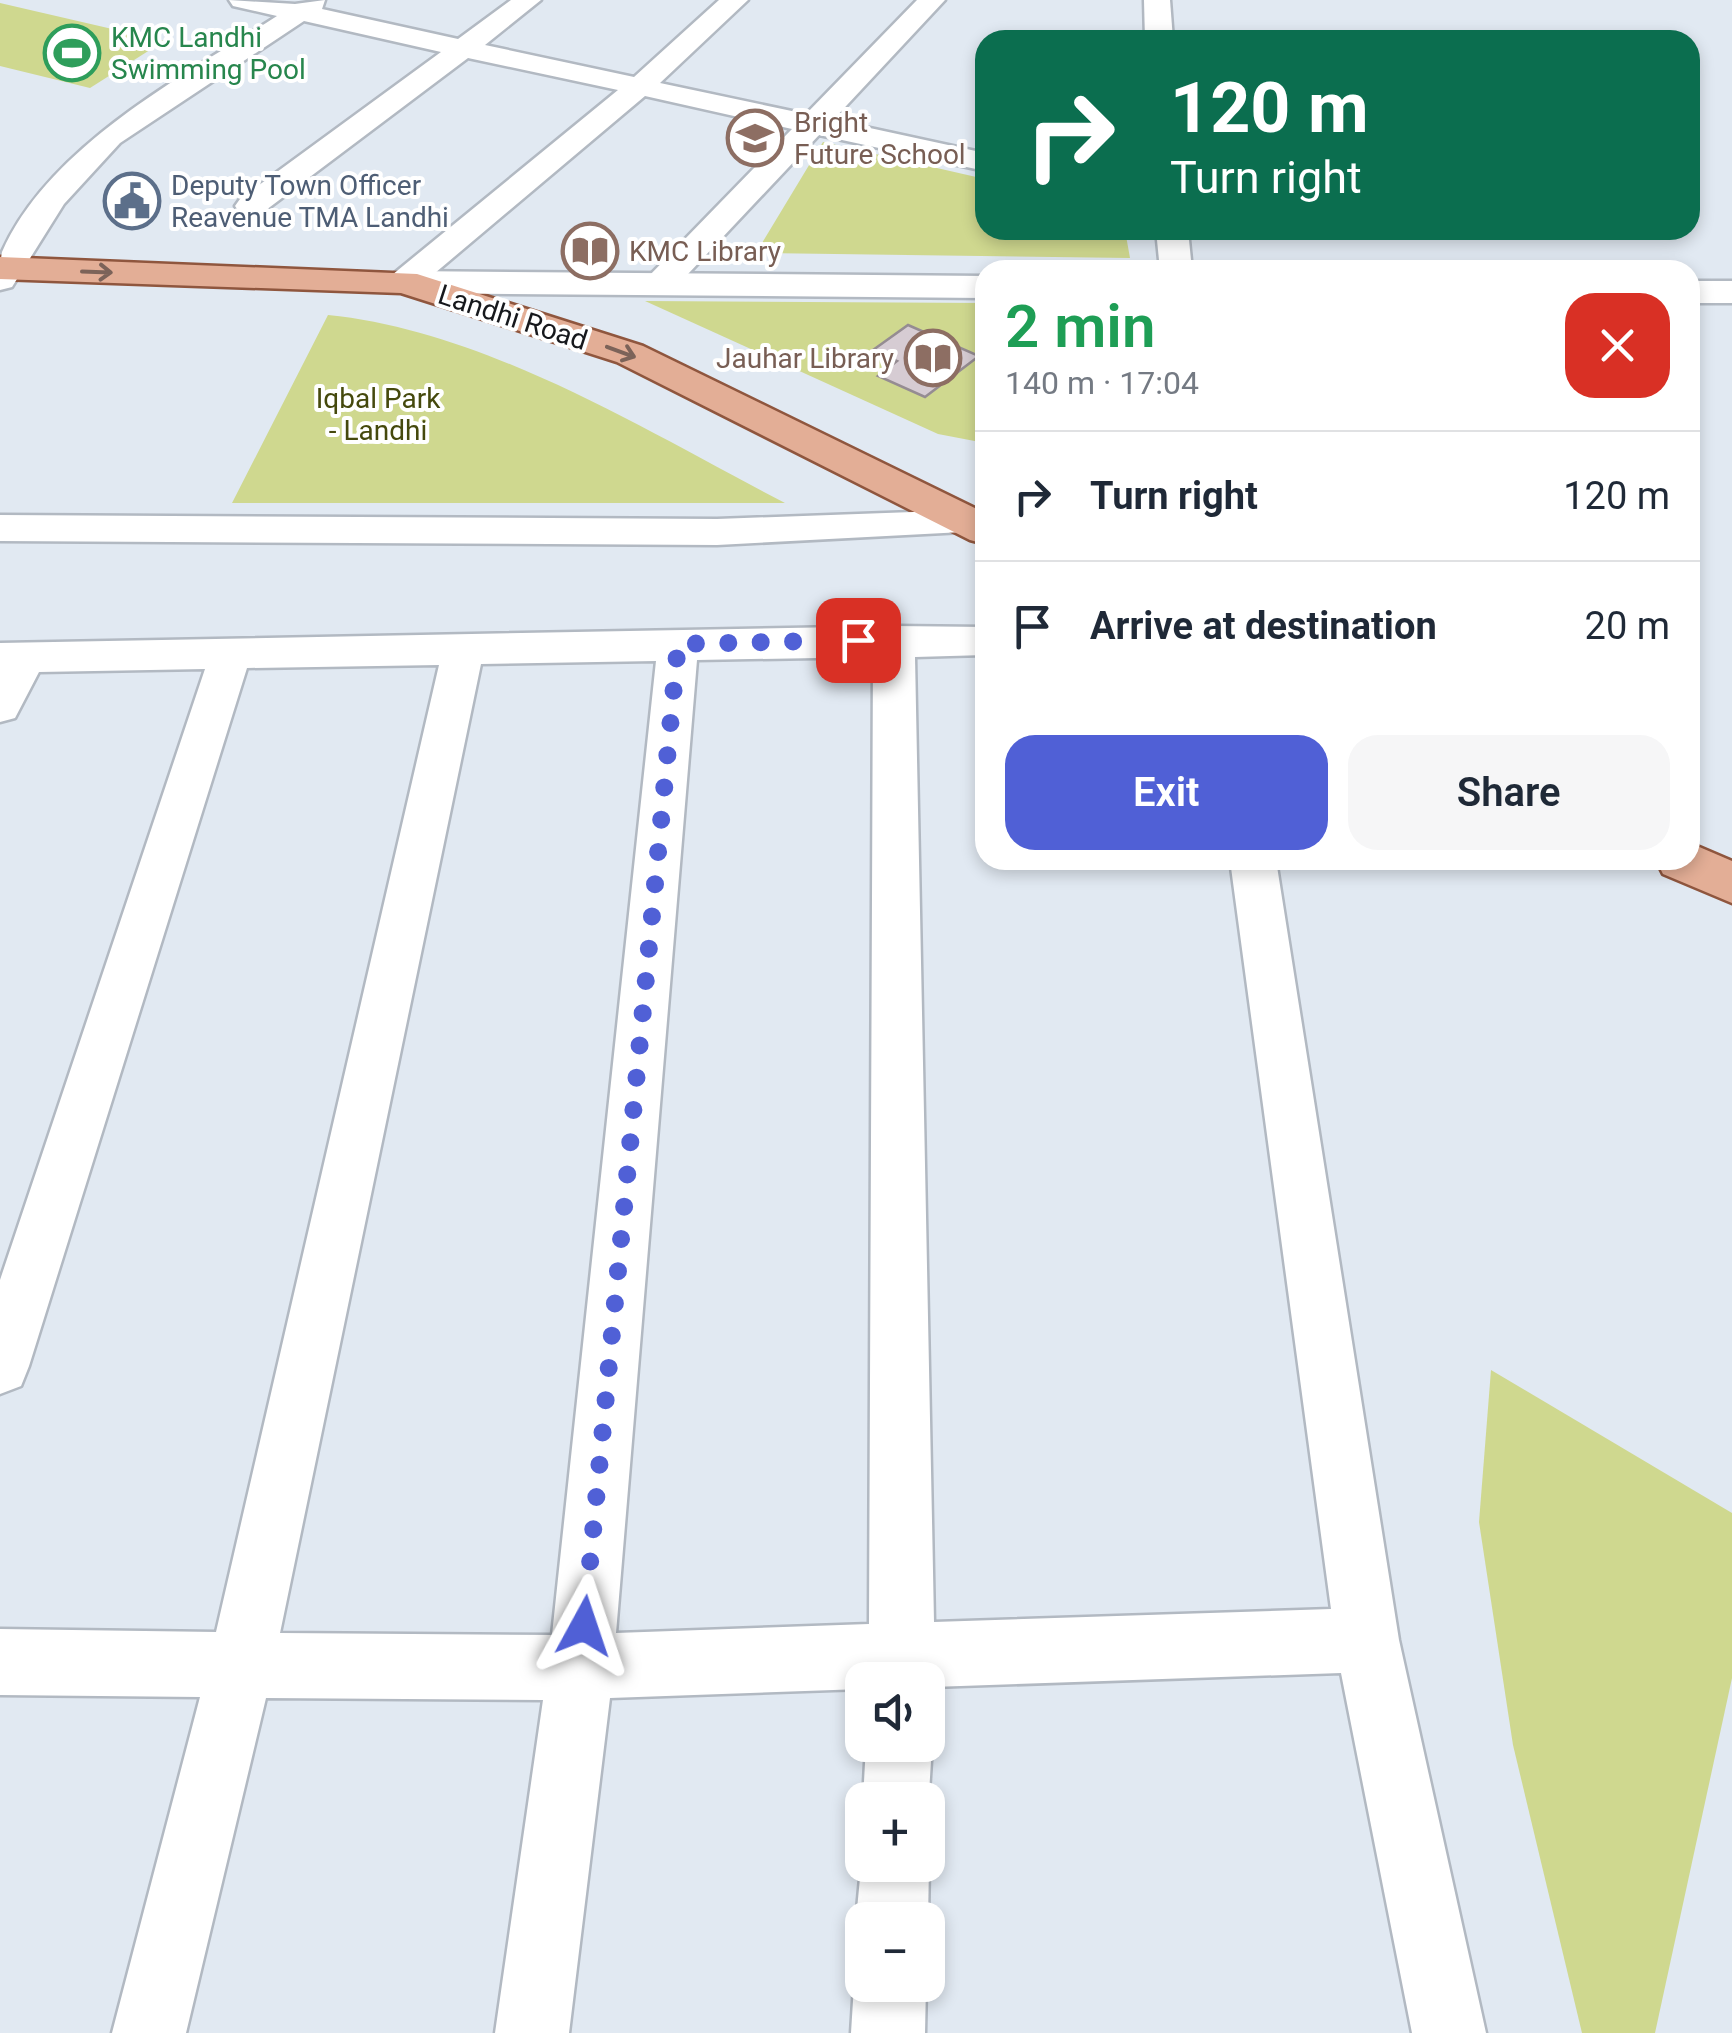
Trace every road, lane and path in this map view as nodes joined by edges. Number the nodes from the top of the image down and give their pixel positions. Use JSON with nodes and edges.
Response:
{"nodes":[{"id":1,"x":242,"y":0,"type":"edge"},
{"id":2,"x":528,"y":0,"type":"edge"},
{"id":3,"x":734,"y":0,"type":"edge"},
{"id":4,"x":932,"y":0,"type":"edge"},
{"id":5,"x":1156,"y":0,"type":"edge"},
{"id":6,"x":309,"y":6,"type":"edge"},
{"id":7,"x":1158,"y":30,"type":"edge"},
{"id":8,"x":462,"y":49,"type":"junction"},
{"id":9,"x":638,"y":88,"type":"junction"},
{"id":10,"x":813,"y":123,"type":"junction"},
{"id":11,"x":975,"y":160,"type":"edge"},
{"id":12,"x":251,"y":206,"type":"dead end"},
{"id":13,"x":2,"y":272,"type":"edge"},
{"id":14,"x":404,"y":282,"type":"junction"},
{"id":15,"x":660,"y":284,"type":"junction"},
{"id":16,"x":975,"y":287,"type":"edge"},
{"id":17,"x":1700,"y":292,"type":"edge"},
{"id":18,"x":1732,"y":292,"type":"edge"},
{"id":19,"x":975,"y":525,"type":"edge"},
{"id":20,"x":975,"y":526,"type":"edge"},
{"id":21,"x":0,"y":528,"type":"edge"},
{"id":22,"x":894,"y":640,"type":"junction"},
{"id":23,"x":975,"y":640,"type":"edge"},
{"id":24,"x":678,"y":644,"type":"junction"},
{"id":25,"x":463,"y":649,"type":"junction"},
{"id":26,"x":231,"y":654,"type":"junction"},
{"id":27,"x":13,"y":658,"type":"edge"},
{"id":28,"x":0,"y":707,"type":"edge"},
{"id":29,"x":1700,"y":869,"type":"edge"},
{"id":30,"x":1254,"y":870,"type":"edge"},
{"id":31,"x":1732,"y":884,"type":"edge"},
{"id":32,"x":0,"y":1366,"type":"edge"},
{"id":33,"x":1367,"y":1640,"type":"junction"},
{"id":34,"x":0,"y":1662,"type":"edge"},
{"id":35,"x":902,"y":1662,"type":"edge"},
{"id":36,"x":241,"y":1664,"type":"junction"},
{"id":37,"x":945,"y":1665,"type":"edge"},
{"id":38,"x":580,"y":1666,"type":"junction"},
{"id":39,"x":845,"y":1668,"type":"edge"},
{"id":40,"x":889,"y":2002,"type":"edge"},
{"id":41,"x":150,"y":2033,"type":"edge"},
{"id":42,"x":532,"y":2033,"type":"edge"},
{"id":43,"x":888,"y":2033,"type":"edge"},
{"id":44,"x":1448,"y":2033,"type":"edge"}],
"edges":[{"from":1,"to":6,"type":"street"},
{"from":2,"to":8,"type":"street"},
{"from":3,"to":9,"type":"street"},
{"from":4,"to":10,"type":"street"},
{"from":5,"to":7,"type":"street"},
{"from":6,"to":8,"type":"street"},
{"from":6,"to":13,"type":"street"},
{"from":8,"to":9,"type":"street"},
{"from":8,"to":12,"type":"street"},
{"from":9,"to":10,"type":"street"},
{"from":9,"to":14,"type":"street"},
{"from":10,"to":11,"type":"street"},
{"from":10,"to":15,"type":"street"},
{"from":13,"to":14,"type":"main road","name":"Landhi Road","one_way":true},
{"from":14,"to":15,"type":"street"},
{"from":14,"to":19,"type":"main road","name":"Landhi Road","one_way":true},
{"from":15,"to":16,"type":"street"},
{"from":17,"to":18,"type":"street"},
{"from":20,"to":21,"type":"street"},
{"from":22,"to":23,"type":"street"},
{"from":22,"to":24,"type":"street"},
{"from":22,"to":35,"type":"street"},
{"from":24,"to":25,"type":"street"},
{"from":24,"to":38,"type":"street"},
{"from":25,"to":26,"type":"street"},
{"from":25,"to":36,"type":"street"},
{"from":26,"to":27,"type":"street"},
{"from":26,"to":32,"type":"street"},
{"from":27,"to":28,"type":"street"},
{"from":29,"to":31,"type":"main road"},
{"from":30,"to":33,"type":"street"},
{"from":33,"to":37,"type":"street"},
{"from":33,"to":44,"type":"street"},
{"from":34,"to":36,"type":"street"},
{"from":36,"to":38,"type":"street"},
{"from":36,"to":41,"type":"street"},
{"from":38,"to":39,"type":"street"},
{"from":38,"to":42,"type":"street"},
{"from":40,"to":43,"type":"street"}]}
